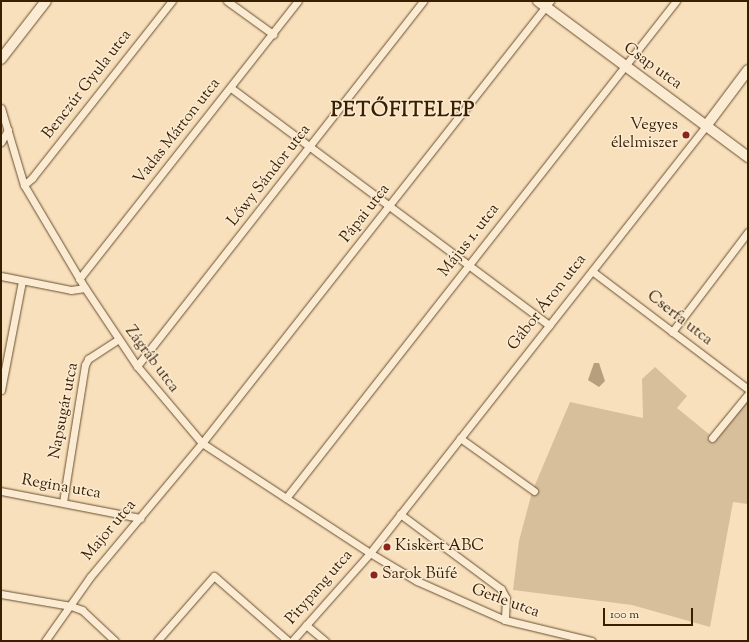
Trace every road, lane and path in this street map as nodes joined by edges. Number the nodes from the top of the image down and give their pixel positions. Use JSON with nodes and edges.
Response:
{"nodes":[{"id":1,"x":46,"y":1,"type":"edge"},
{"id":2,"x":172,"y":1,"type":"edge"},
{"id":3,"x":227,"y":1,"type":"edge"},
{"id":4,"x":298,"y":1,"type":"edge"},
{"id":5,"x":423,"y":1,"type":"edge"},
{"id":6,"x":676,"y":1,"type":"edge"},
{"id":7,"x":544,"y":3,"type":"edge"},
{"id":8,"x":273,"y":34,"type":"junction"},
{"id":9,"x":1,"y":59,"type":"edge"},
{"id":10,"x":625,"y":66,"type":"junction"},
{"id":11,"x":748,"y":70,"type":"edge"},
{"id":12,"x":231,"y":88,"type":"junction"},
{"id":13,"x":1,"y":108,"type":"edge"},
{"id":14,"x":706,"y":126,"type":"junction"},
{"id":15,"x":8,"y":130,"type":"junction"},
{"id":16,"x":1,"y":142,"type":"edge"},
{"id":17,"x":309,"y":148,"type":"junction"},
{"id":18,"x":748,"y":157,"type":"edge"},
{"id":19,"x":24,"y":185,"type":"junction"},
{"id":20,"x":390,"y":207,"type":"junction"},
{"id":21,"x":748,"y":232,"type":"edge"},
{"id":22,"x":469,"y":265,"type":"junction"},
{"id":23,"x":592,"y":271,"type":"junction"},
{"id":24,"x":1,"y":276,"type":"edge"},
{"id":25,"x":79,"y":279,"type":"junction"},
{"id":26,"x":22,"y":281,"type":"junction"},
{"id":27,"x":85,"y":288,"type":"junction"},
{"id":28,"x":548,"y":326,"type":"junction"},
{"id":29,"x":672,"y":332,"type":"junction"},
{"id":30,"x":117,"y":340,"type":"junction"},
{"id":31,"x":137,"y":366,"type":"junction"},
{"id":32,"x":748,"y":389,"type":"edge"},
{"id":33,"x":1,"y":390,"type":"edge"},
{"id":34,"x":748,"y":394,"type":"edge"},
{"id":35,"x":460,"y":438,"type":"junction"},
{"id":36,"x":712,"y":438,"type":"dead end"},
{"id":37,"x":202,"y":443,"type":"junction"},
{"id":38,"x":534,"y":490,"type":"dead end"},
{"id":39,"x":1,"y":491,"type":"edge"},
{"id":40,"x":286,"y":498,"type":"junction"},
{"id":41,"x":63,"y":502,"type":"junction"},
{"id":42,"x":400,"y":514,"type":"junction"},
{"id":43,"x":140,"y":518,"type":"junction"},
{"id":44,"x":370,"y":553,"type":"junction"},
{"id":45,"x":1,"y":594,"type":"edge"},
{"id":46,"x":71,"y":606,"type":"junction"},
{"id":47,"x":505,"y":620,"type":"junction"},
{"id":48,"x":306,"y":625,"type":"junction"},
{"id":49,"x":572,"y":639,"type":"edge"},
{"id":50,"x":45,"y":641,"type":"edge"},
{"id":51,"x":115,"y":641,"type":"edge"},
{"id":52,"x":157,"y":641,"type":"edge"},
{"id":53,"x":288,"y":641,"type":"edge"},
{"id":54,"x":292,"y":641,"type":"edge"},
{"id":55,"x":325,"y":641,"type":"edge"},
{"id":56,"x":592,"y":641,"type":"edge"}],
"edges":[{"from":1,"to":9,"type":"street"},
{"from":2,"to":19,"type":"street","name":"Benczúr Gyula utca"},
{"from":3,"to":8,"type":"street"},
{"from":4,"to":8,"type":"street","name":"Vadas Márton utca"},
{"from":5,"to":17,"type":"street","name":"Lőwy Sándor utca"},
{"from":6,"to":10,"type":"street","name":"Május 1. utca"},
{"from":7,"to":10,"type":"street","name":"Csap utca"},
{"from":7,"to":20,"type":"street","name":"Pápai utca"},
{"from":8,"to":12,"type":"street","name":"Vadas Márton utca"},
{"from":10,"to":14,"type":"street","name":"Csap utca"},
{"from":10,"to":22,"type":"street","name":"Május 1. utca"},
{"from":11,"to":14,"type":"street","name":"Gábor Áron utca"},
{"from":12,"to":17,"type":"street"},
{"from":12,"to":25,"type":"street","name":"Vadas Márton utca"},
{"from":13,"to":15,"type":"street","name":"Zágráb utca"},
{"from":14,"to":18,"type":"street","name":"Csap utca"},
{"from":14,"to":23,"type":"street","name":"Gábor Áron utca"},
{"from":15,"to":16,"type":"street"},
{"from":15,"to":19,"type":"street","name":"Zágráb utca"},
{"from":17,"to":20,"type":"street"},
{"from":17,"to":31,"type":"street","name":"Lőwy Sándor utca"},
{"from":19,"to":25,"type":"street","name":"Zágráb utca"},
{"from":20,"to":22,"type":"street"},
{"from":20,"to":37,"type":"street","name":"Pápai utca"},
{"from":21,"to":29,"type":"street"},
{"from":22,"to":28,"type":"street"},
{"from":22,"to":40,"type":"street","name":"Május 1. utca"},
{"from":23,"to":28,"type":"street","name":"Gábor Áron utca"},
{"from":23,"to":29,"type":"street","name":"Cserfa utca"},
{"from":24,"to":26,"type":"street"},
{"from":25,"to":27,"type":"street","name":"Zágráb utca"},
{"from":26,"to":27,"type":"street"},
{"from":26,"to":33,"type":"street"},
{"from":27,"to":30,"type":"street","name":"Zágráb utca"},
{"from":28,"to":35,"type":"street","name":"Gábor Áron utca"},
{"from":29,"to":32,"type":"street","name":"Cserfa utca"},
{"from":30,"to":31,"type":"street","name":"Zágráb utca"},
{"from":30,"to":41,"type":"street","name":"Napsugár utca"},
{"from":31,"to":37,"type":"street","name":"Zágráb utca"},
{"from":34,"to":36,"type":"street"},
{"from":35,"to":38,"type":"street"},
{"from":35,"to":42,"type":"street","name":"Gábor Áron utca"},
{"from":37,"to":40,"type":"street","name":"Zágráb utca"},
{"from":37,"to":43,"type":"street","name":"Major utca"},
{"from":39,"to":41,"type":"street","name":"Regina utca"},
{"from":40,"to":44,"type":"street","name":"Zágráb utca"},
{"from":41,"to":43,"type":"street","name":"Regina utca"},
{"from":42,"to":44,"type":"street","name":"Gábor Áron utca"},
{"from":42,"to":47,"type":"street"},
{"from":43,"to":46,"type":"street","name":"Major utca"},
{"from":44,"to":47,"type":"street","name":"Gerle utca"},
{"from":44,"to":48,"type":"street","name":"Pitypang utca"},
{"from":45,"to":46,"type":"street"},
{"from":46,"to":50,"type":"street","name":"Major utca"},
{"from":46,"to":51,"type":"street"},
{"from":47,"to":49,"type":"street","name":"Gerle utca"},
{"from":48,"to":54,"type":"street","name":"Pitypang utca"},
{"from":48,"to":55,"type":"street"},
{"from":49,"to":56,"type":"street","name":"Gerle utca"},
{"from":52,"to":53,"type":"street"}]}
